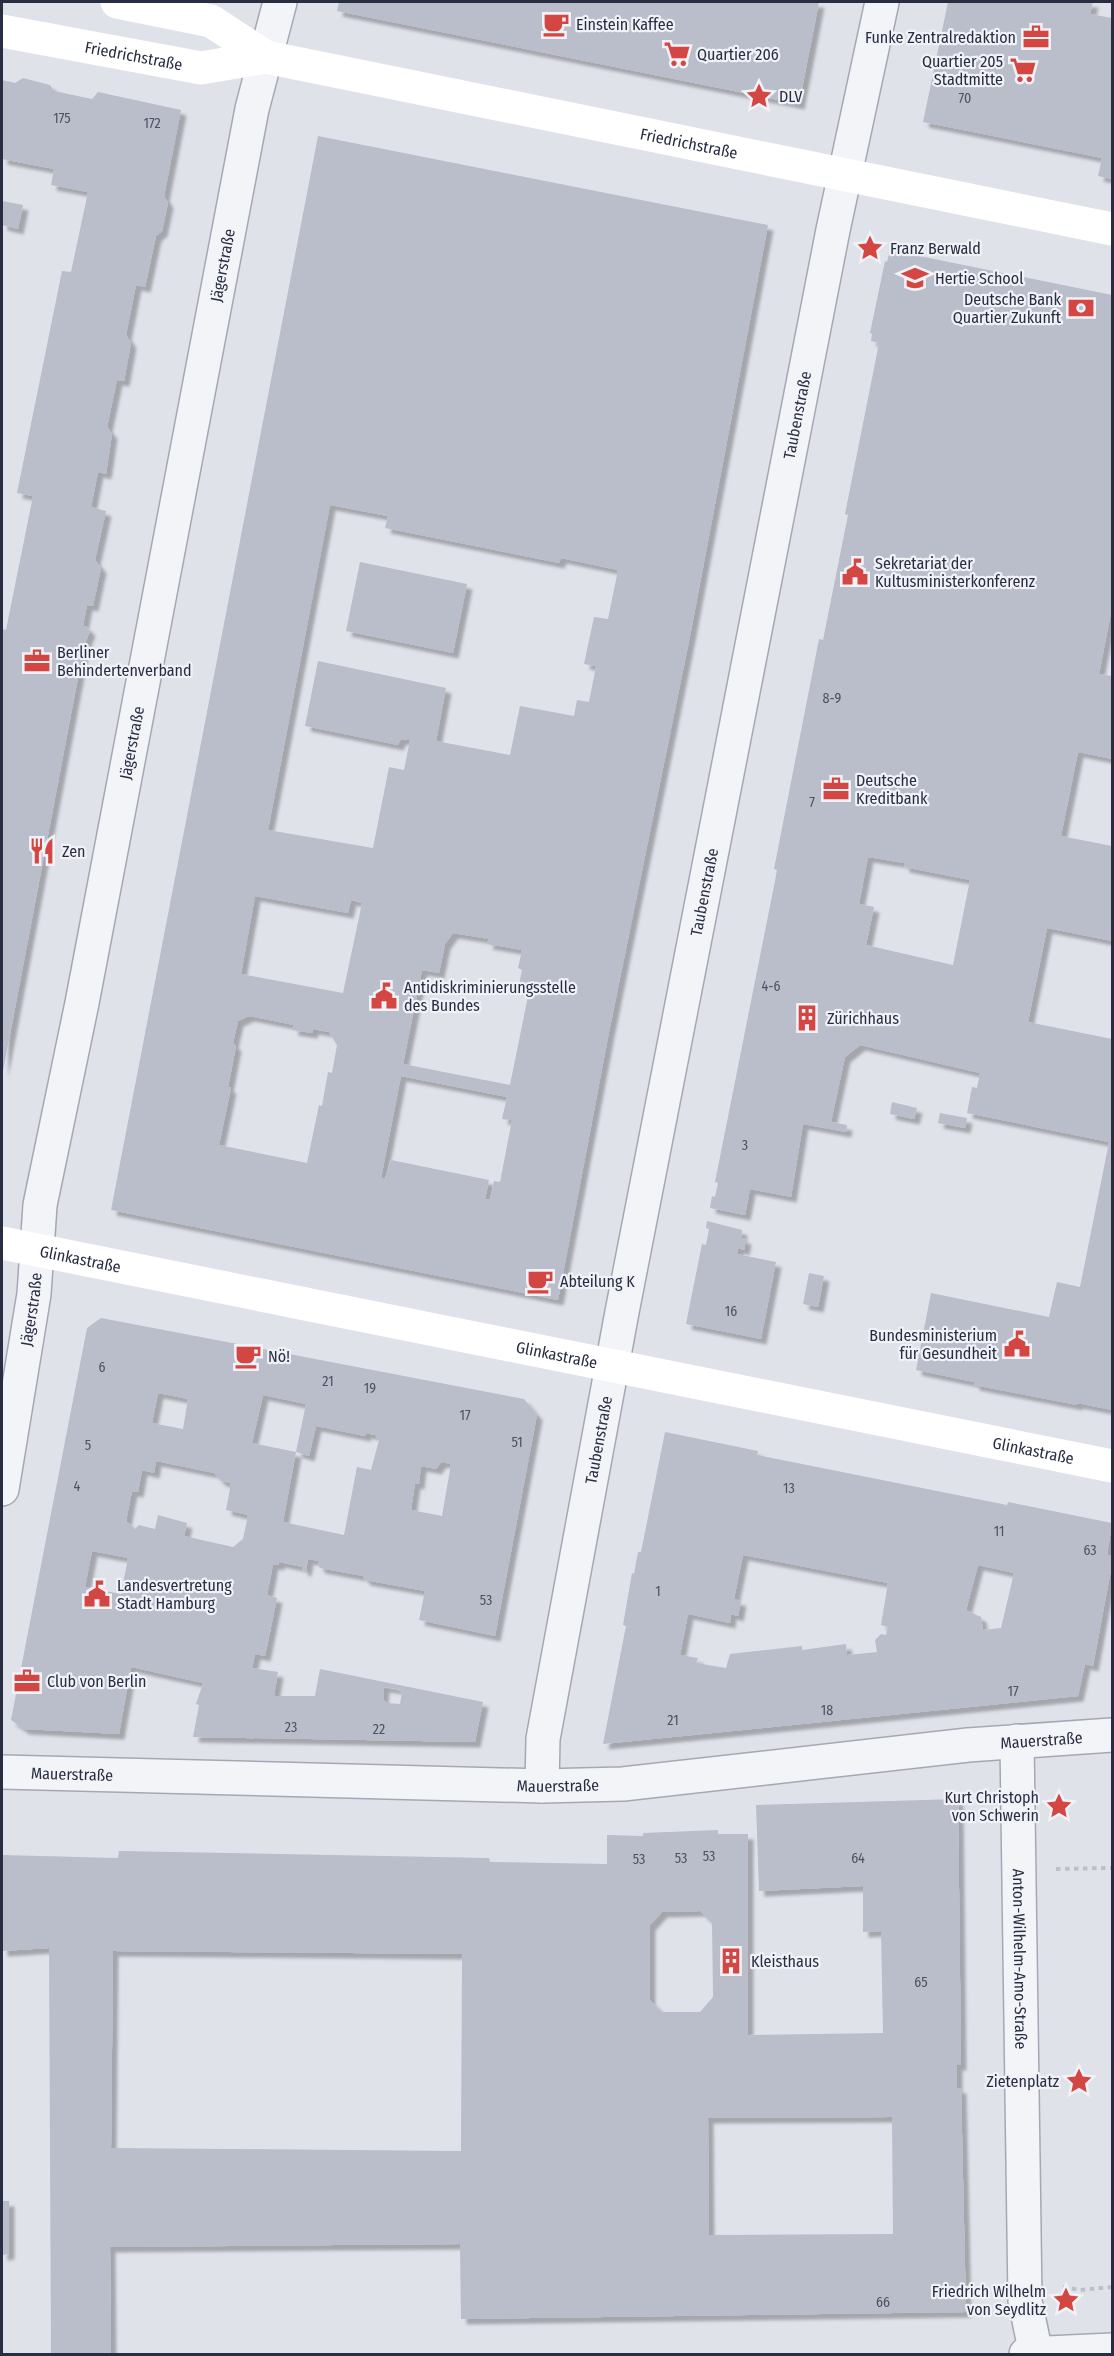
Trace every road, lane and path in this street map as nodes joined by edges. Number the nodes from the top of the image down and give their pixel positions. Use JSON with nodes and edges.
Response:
{"nodes":[{"id":1,"x":117,"y":2,"type":"edge"},
{"id":2,"x":279,"y":2,"type":"edge"},
{"id":3,"x":882,"y":2,"type":"edge"},
{"id":4,"x":2,"y":31,"type":"edge"},
{"id":5,"x":266,"y":57,"type":"junction"},
{"id":6,"x":846,"y":175,"type":"junction"},
{"id":7,"x":1113,"y":229,"type":"edge"},
{"id":8,"x":2,"y":1243,"type":"edge"},
{"id":9,"x":37,"y":1250,"type":"junction"},
{"id":10,"x":612,"y":1365,"type":"junction"},
{"id":11,"x":1113,"y":1466,"type":"edge"},
{"id":12,"x":2,"y":1489,"type":"edge"},
{"id":13,"x":1113,"y":1735,"type":"edge"},
{"id":14,"x":1017,"y":1741,"type":"junction"},
{"id":15,"x":2,"y":1772,"type":"edge"},
{"id":16,"x":542,"y":1786,"type":"junction"},
{"id":17,"x":1113,"y":1868,"type":"edge"},
{"id":18,"x":1054,"y":1869,"type":"dead end"},
{"id":19,"x":1059,"y":2286,"type":"dead end"},
{"id":20,"x":1113,"y":2287,"type":"edge"},
{"id":21,"x":1113,"y":2350,"type":"edge"},
{"id":22,"x":1036,"y":2354,"type":"edge"},
{"id":23,"x":1026,"y":2355,"type":"edge"}],
"edges":[{"from":1,"to":5,"type":"street","name":"Friedrichstraße"},
{"from":2,"to":5,"type":"street","name":"Jägerstraße"},
{"from":3,"to":6,"type":"street","name":"Taubenstraße"},
{"from":4,"to":5,"type":"street","name":"Friedrichstraße"},
{"from":5,"to":6,"type":"street","name":"Friedrichstraße"},
{"from":5,"to":9,"type":"street","name":"Jägerstraße"},
{"from":6,"to":7,"type":"street","name":"Friedrichstraße"},
{"from":6,"to":10,"type":"street","name":"Taubenstraße"},
{"from":8,"to":9,"type":"street","name":"Glinkastraße"},
{"from":9,"to":10,"type":"street","name":"Glinkastraße"},
{"from":9,"to":12,"type":"street","name":"Jägerstraße"},
{"from":10,"to":11,"type":"street","name":"Glinkastraße"},
{"from":10,"to":16,"type":"street","name":"Taubenstraße"},
{"from":13,"to":14,"type":"street","name":"Mauerstraße"},
{"from":14,"to":16,"type":"street","name":"Mauerstraße"},
{"from":14,"to":22,"type":"street","name":"Anton-Wilhelm-Amo-Straße"},
{"from":15,"to":16,"type":"street","name":"Mauerstraße"},
{"from":17,"to":18,"type":"path"},
{"from":19,"to":20,"type":"path"},
{"from":21,"to":22,"type":"street"},
{"from":22,"to":23,"type":"street"}]}
